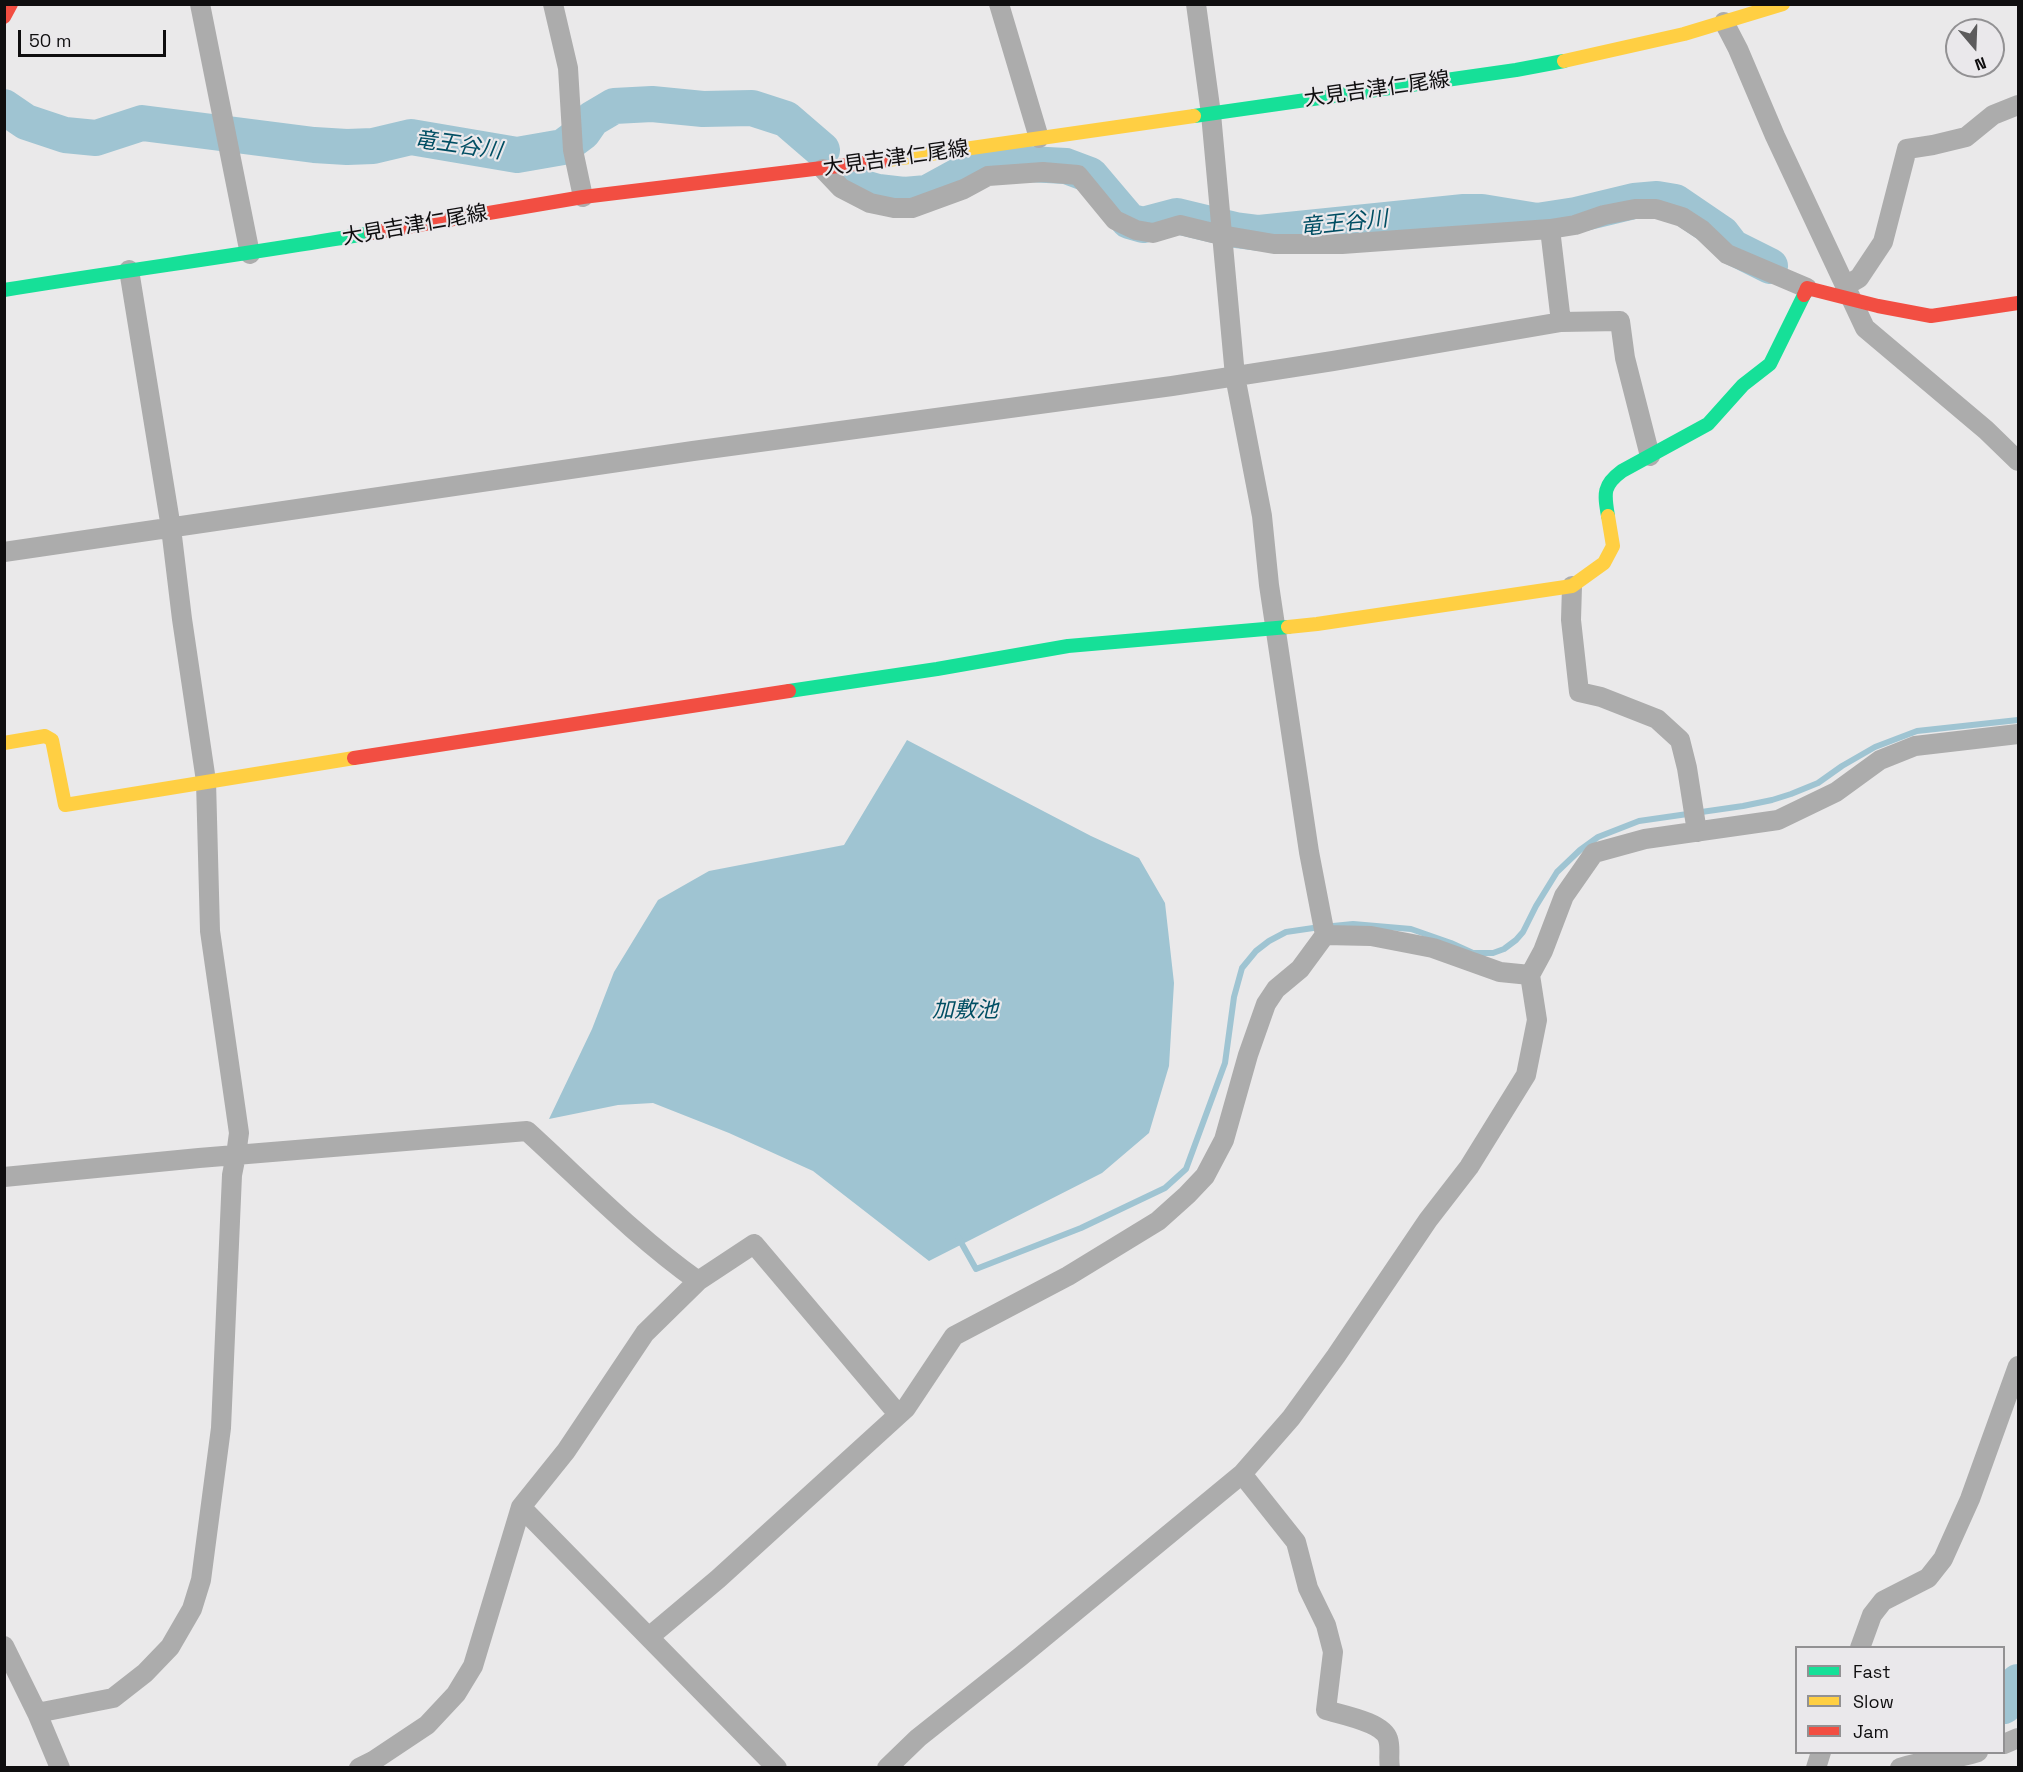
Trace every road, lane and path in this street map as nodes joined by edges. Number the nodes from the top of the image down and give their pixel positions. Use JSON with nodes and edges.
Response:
{"nodes":[{"id":1,"x":11,"y":4,"type":"edge"},
{"id":2,"x":200,"y":4,"type":"edge"},
{"id":3,"x":553,"y":4,"type":"edge"},
{"id":4,"x":999,"y":4,"type":"edge"},
{"id":5,"x":1196,"y":4,"type":"edge"},
{"id":6,"x":1783,"y":4,"type":"edge"},
{"id":7,"x":4,"y":17,"type":"edge"},
{"id":8,"x":1722,"y":18,"type":"junction"},
{"id":9,"x":2019,"y":105,"type":"edge"},
{"id":10,"x":1211,"y":114,"type":"junction"},
{"id":11,"x":1039,"y":138,"type":"junction"},
{"id":12,"x":823,"y":170,"type":"junction"},
{"id":13,"x":583,"y":197,"type":"junction"},
{"id":14,"x":1221,"y":227,"type":"junction"},
{"id":15,"x":1550,"y":228,"type":"junction"},
{"id":16,"x":250,"y":254,"type":"junction"},
{"id":17,"x":129,"y":270,"type":"junction"},
{"id":18,"x":1808,"y":288,"type":"junction"},
{"id":19,"x":4,"y":290,"type":"edge"},
{"id":20,"x":1848,"y":293,"type":"junction"},
{"id":21,"x":2019,"y":303,"type":"edge"},
{"id":22,"x":1561,"y":322,"type":"junction"},
{"id":23,"x":1235,"y":376,"type":"junction"},
{"id":24,"x":1650,"y":456,"type":"junction"},
{"id":25,"x":2019,"y":461,"type":"edge"},
{"id":26,"x":171,"y":528,"type":"junction"},
{"id":27,"x":4,"y":552,"type":"edge"},
{"id":28,"x":1572,"y":586,"type":"junction"},
{"id":29,"x":1276,"y":627,"type":"junction"},
{"id":30,"x":2019,"y":734,"type":"edge"},
{"id":31,"x":4,"y":743,"type":"edge"},
{"id":32,"x":206,"y":781,"type":"junction"},
{"id":33,"x":1695,"y":820,"type":"junction"},
{"id":34,"x":1325,"y":935,"type":"junction"},
{"id":35,"x":1530,"y":975,"type":"junction"},
{"id":36,"x":236,"y":1155,"type":"junction"},
{"id":37,"x":4,"y":1177,"type":"edge"},
{"id":38,"x":698,"y":1281,"type":"junction"},
{"id":39,"x":2019,"y":1366,"type":"edge"},
{"id":40,"x":898,"y":1414,"type":"junction"},
{"id":41,"x":1242,"y":1474,"type":"junction"},
{"id":42,"x":521,"y":1507,"type":"junction"},
{"id":43,"x":649,"y":1637,"type":"junction"},
{"id":44,"x":4,"y":1646,"type":"edge"},
{"id":45,"x":1860,"y":1646,"type":"edge"},
{"id":46,"x":37,"y":1713,"type":"junction"},
{"id":47,"x":2019,"y":1738,"type":"edge"},
{"id":48,"x":2005,"y":1744,"type":"edge"},
{"id":49,"x":1973,"y":1754,"type":"edge"},
{"id":50,"x":60,"y":1767,"type":"edge"},
{"id":51,"x":359,"y":1767,"type":"edge"},
{"id":52,"x":777,"y":1767,"type":"edge"},
{"id":53,"x":887,"y":1767,"type":"edge"},
{"id":54,"x":1390,"y":1767,"type":"edge"},
{"id":55,"x":1900,"y":1767,"type":"edge"}],
"edges":[{"from":1,"to":7,"type":"main road"},
{"from":2,"to":16,"type":"street"},
{"from":3,"to":13,"type":"street"},
{"from":4,"to":11,"type":"street"},
{"from":5,"to":10,"type":"street"},
{"from":6,"to":8,"type":"main road","name":"大見吉津仁尾線"},
{"from":8,"to":10,"type":"main road","name":"大見吉津仁尾線"},
{"from":8,"to":20,"type":"street"},
{"from":9,"to":20,"type":"street"},
{"from":10,"to":11,"type":"main road","name":"大見吉津仁尾線"},
{"from":10,"to":14,"type":"street"},
{"from":11,"to":12,"type":"main road","name":"大見吉津仁尾線"},
{"from":12,"to":13,"type":"main road","name":"大見吉津仁尾線"},
{"from":12,"to":14,"type":"street"},
{"from":13,"to":16,"type":"main road","name":"大見吉津仁尾線"},
{"from":14,"to":15,"type":"street"},
{"from":14,"to":23,"type":"street"},
{"from":15,"to":18,"type":"street"},
{"from":15,"to":22,"type":"street"},
{"from":16,"to":17,"type":"main road","name":"大見吉津仁尾線"},
{"from":17,"to":19,"type":"main road","name":"大見吉津仁尾線"},
{"from":17,"to":26,"type":"street"},
{"from":18,"to":20,"type":"main road"},
{"from":18,"to":24,"type":"main road"},
{"from":20,"to":21,"type":"main road"},
{"from":20,"to":25,"type":"street"},
{"from":22,"to":23,"type":"street"},
{"from":22,"to":24,"type":"street"},
{"from":23,"to":26,"type":"street"},
{"from":23,"to":29,"type":"street"},
{"from":24,"to":28,"type":"main road"},
{"from":26,"to":27,"type":"street"},
{"from":26,"to":32,"type":"street"},
{"from":28,"to":29,"type":"main road"},
{"from":28,"to":33,"type":"street"},
{"from":29,"to":32,"type":"main road"},
{"from":29,"to":34,"type":"street"},
{"from":30,"to":33,"type":"street"},
{"from":31,"to":32,"type":"main road"},
{"from":32,"to":36,"type":"street"},
{"from":33,"to":35,"type":"street"},
{"from":34,"to":35,"type":"street"},
{"from":34,"to":40,"type":"street"},
{"from":35,"to":41,"type":"street"},
{"from":36,"to":37,"type":"street"},
{"from":36,"to":38,"type":"street"},
{"from":36,"to":46,"type":"street"},
{"from":38,"to":40,"type":"street"},
{"from":38,"to":42,"type":"street"},
{"from":39,"to":45,"type":"street"},
{"from":40,"to":43,"type":"street"},
{"from":41,"to":53,"type":"street"},
{"from":41,"to":54,"type":"street"},
{"from":42,"to":43,"type":"street"},
{"from":42,"to":51,"type":"street"},
{"from":43,"to":52,"type":"street"},
{"from":44,"to":46,"type":"street"},
{"from":46,"to":50,"type":"street"},
{"from":47,"to":48,"type":"street"},
{"from":49,"to":55,"type":"street"}]}
